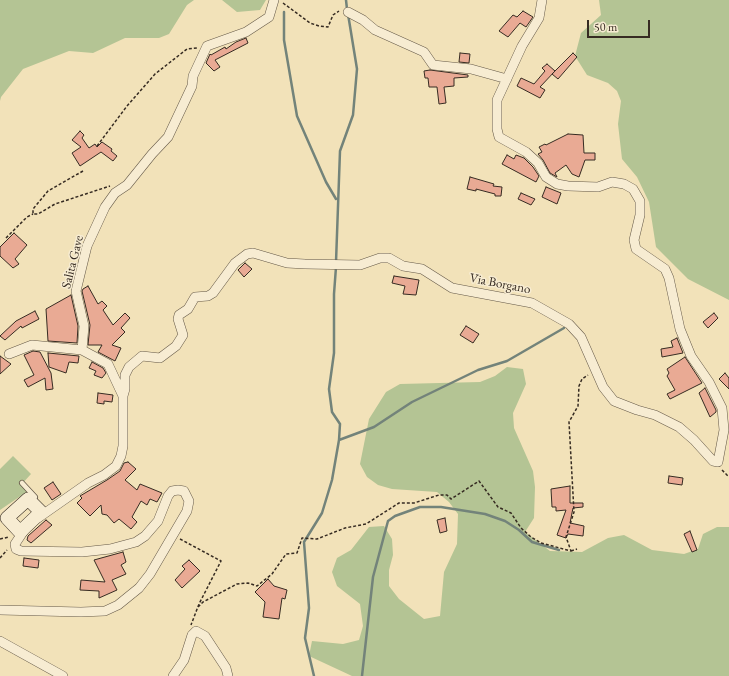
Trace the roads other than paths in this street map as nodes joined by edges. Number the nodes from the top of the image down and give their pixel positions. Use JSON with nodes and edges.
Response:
{"nodes":[{"id":1,"x":274,"y":0,"type":"edge"},
{"id":2,"x":542,"y":0,"type":"edge"},
{"id":3,"x":348,"y":12,"type":"road end"},
{"id":4,"x":507,"y":79,"type":"junction"},
{"id":5,"x":82,"y":350,"type":"junction"},
{"id":6,"x":9,"y":354,"type":"dead end"},
{"id":7,"x":123,"y":396,"type":"junction"},
{"id":8,"x":22,"y":484,"type":"dead end"},
{"id":9,"x":47,"y":510,"type":"junction"},
{"id":10,"x":0,"y":610,"type":"edge"},
{"id":11,"x":0,"y":641,"type":"edge"},
{"id":12,"x":64,"y":676,"type":"edge"},
{"id":13,"x":173,"y":676,"type":"edge"},
{"id":14,"x":228,"y":676,"type":"edge"}],
"edges":[{"from":1,"to":5,"type":"street","name":"Salita Gave"},
{"from":2,"to":4,"type":"street"},
{"from":3,"to":4,"type":"street"},
{"from":4,"to":7,"type":"street","name":"Via Borgano"},
{"from":5,"to":6,"type":"street"},
{"from":5,"to":7,"type":"street"},
{"from":7,"to":9,"type":"street"},
{"from":8,"to":9,"type":"lane"},
{"from":9,"to":10,"type":"street"},
{"from":11,"to":12,"type":"street"},
{"from":13,"to":14,"type":"street"}]}
